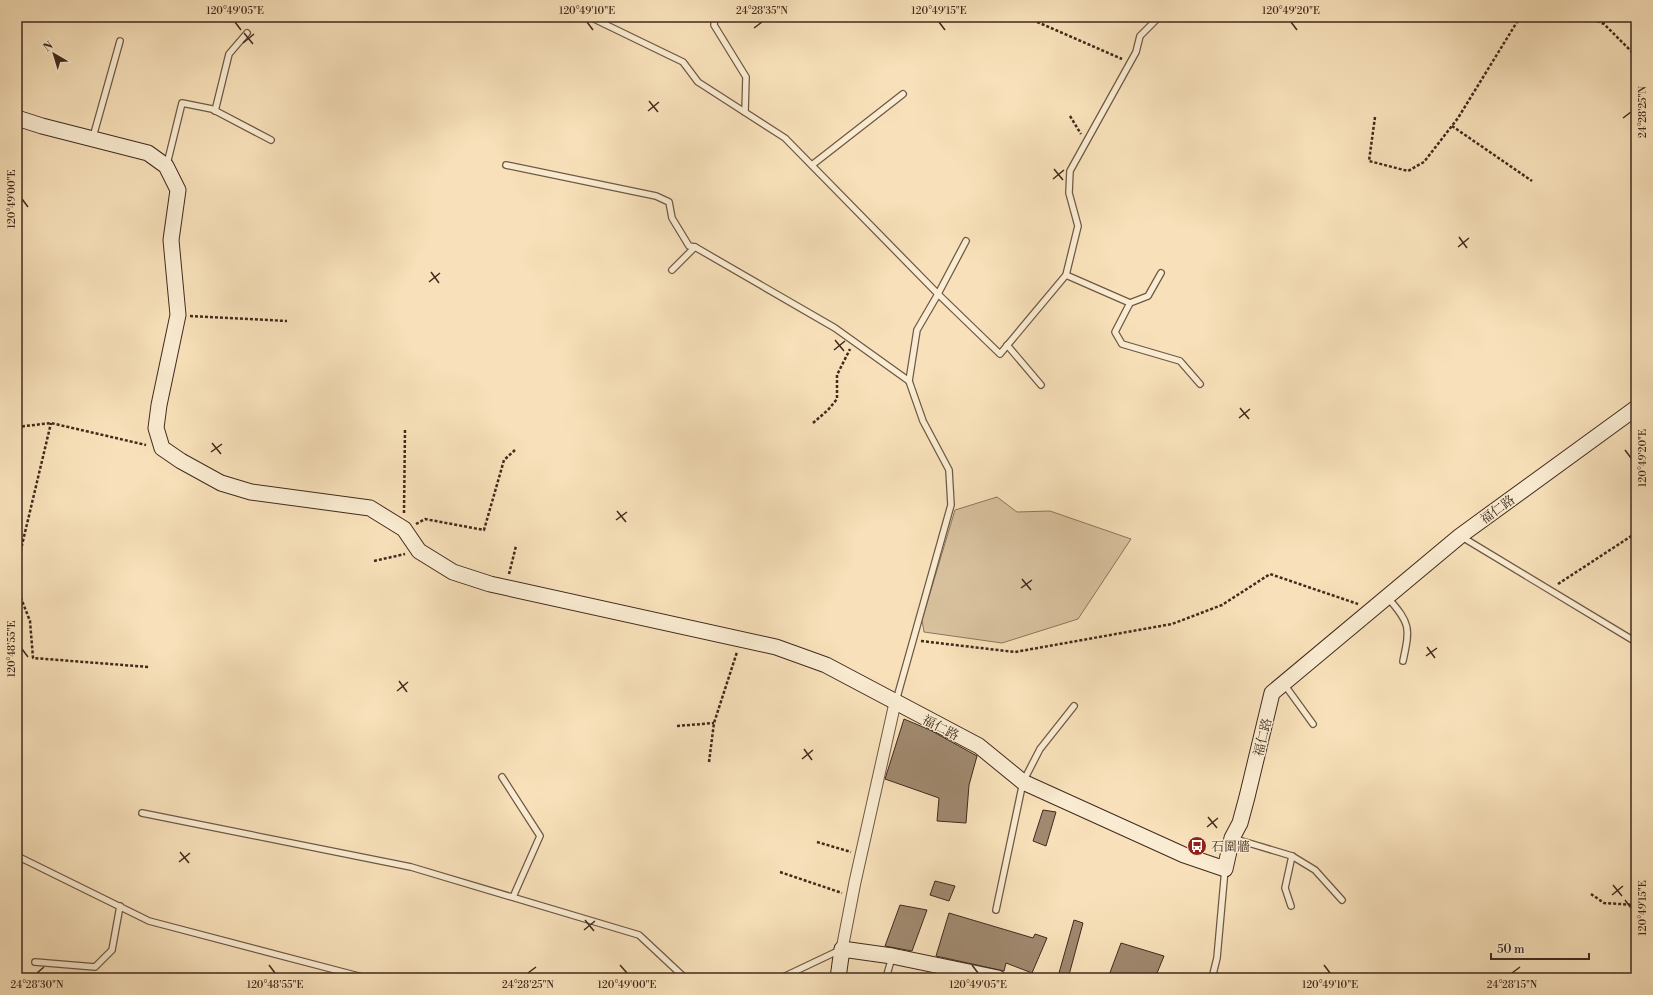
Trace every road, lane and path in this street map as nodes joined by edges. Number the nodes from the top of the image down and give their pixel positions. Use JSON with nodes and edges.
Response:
{"nodes":[{"id":1,"x":590,"y":17,"type":"edge"},
{"id":2,"x":715,"y":17,"type":"edge"},
{"id":3,"x":1159,"y":17,"type":"edge"},
{"id":4,"x":1520,"y":17,"type":"edge"},
{"id":5,"x":1588,"y":17,"type":"edge"},
{"id":6,"x":1028,"y":18,"type":"edge"},
{"id":7,"x":247,"y":33,"type":"dead end"},
{"id":8,"x":120,"y":41,"type":"dead end"},
{"id":9,"x":1636,"y":56,"type":"edge"},
{"id":10,"x":1130,"y":62,"type":"junction"},
{"id":11,"x":903,"y":94,"type":"dead end"},
{"id":12,"x":215,"y":111,"type":"junction"},
{"id":13,"x":745,"y":112,"type":"junction"},
{"id":14,"x":1070,"y":116,"type":"dead end"},
{"id":15,"x":1375,"y":117,"type":"dead end"},
{"id":16,"x":17,"y":118,"type":"edge"},
{"id":17,"x":1452,"y":126,"type":"junction"},
{"id":18,"x":93,"y":139,"type":"junction"},
{"id":19,"x":271,"y":140,"type":"dead end"},
{"id":20,"x":1085,"y":142,"type":"junction"},
{"id":21,"x":506,"y":165,"type":"dead end"},
{"id":22,"x":812,"y":165,"type":"junction"},
{"id":23,"x":166,"y":166,"type":"junction"},
{"id":24,"x":1532,"y":181,"type":"dead end"},
{"id":25,"x":966,"y":241,"type":"dead end"},
{"id":26,"x":695,"y":247,"type":"junction"},
{"id":27,"x":672,"y":270,"type":"dead end"},
{"id":28,"x":1161,"y":273,"type":"dead end"},
{"id":29,"x":1066,"y":275,"type":"junction"},
{"id":30,"x":938,"y":294,"type":"junction"},
{"id":31,"x":1130,"y":303,"type":"junction"},
{"id":32,"x":178,"y":315,"type":"junction"},
{"id":33,"x":287,"y":321,"type":"dead end"},
{"id":34,"x":855,"y":342,"type":"junction"},
{"id":35,"x":1007,"y":344,"type":"junction"},
{"id":36,"x":909,"y":381,"type":"junction"},
{"id":37,"x":1200,"y":384,"type":"dead end"},
{"id":38,"x":1041,"y":385,"type":"dead end"},
{"id":39,"x":1636,"y":408,"type":"edge"},
{"id":40,"x":51,"y":423,"type":"junction"},
{"id":41,"x":813,"y":423,"type":"dead end"},
{"id":42,"x":17,"y":427,"type":"edge"},
{"id":43,"x":405,"y":429,"type":"dead end"},
{"id":44,"x":162,"y":448,"type":"junction"},
{"id":45,"x":515,"y":450,"type":"dead end"},
{"id":46,"x":404,"y":529,"type":"junction"},
{"id":47,"x":1636,"y":533,"type":"edge"},
{"id":48,"x":1460,"y":536,"type":"junction"},
{"id":49,"x":516,"y":546,"type":"dead end"},
{"id":50,"x":419,"y":551,"type":"junction"},
{"id":51,"x":374,"y":561,"type":"dead end"},
{"id":52,"x":17,"y":566,"type":"edge"},
{"id":53,"x":505,"y":587,"type":"junction"},
{"id":54,"x":17,"y":588,"type":"edge"},
{"id":55,"x":1550,"y":590,"type":"junction"},
{"id":56,"x":1387,"y":597,"type":"junction"},
{"id":57,"x":1373,"y":609,"type":"junction"},
{"id":58,"x":742,"y":639,"type":"junction"},
{"id":59,"x":913,"y":640,"type":"junction"},
{"id":60,"x":1636,"y":642,"type":"edge"},
{"id":61,"x":1403,"y":660,"type":"dead end"},
{"id":62,"x":150,"y":667,"type":"dead end"},
{"id":63,"x":1283,"y":684,"type":"junction"},
{"id":64,"x":895,"y":703,"type":"junction"},
{"id":65,"x":1074,"y":706,"type":"dead end"},
{"id":66,"x":714,"y":723,"type":"junction"},
{"id":67,"x":1313,"y":724,"type":"dead end"},
{"id":68,"x":677,"y":726,"type":"dead end"},
{"id":69,"x":709,"y":762,"type":"dead end"},
{"id":70,"x":502,"y":777,"type":"dead end"},
{"id":71,"x":1023,"y":782,"type":"junction"},
{"id":72,"x":142,"y":813,"type":"dead end"},
{"id":73,"x":1232,"y":838,"type":"junction"},
{"id":74,"x":817,"y":842,"type":"dead end"},
{"id":75,"x":861,"y":855,"type":"junction"},
{"id":76,"x":17,"y":856,"type":"edge"},
{"id":77,"x":1292,"y":856,"type":"junction"},
{"id":78,"x":1225,"y":869,"type":"junction"},
{"id":79,"x":780,"y":872,"type":"dead end"},
{"id":80,"x":1591,"y":894,"type":"dead end"},
{"id":81,"x":852,"y":896,"type":"junction"},
{"id":82,"x":513,"y":897,"type":"junction"},
{"id":83,"x":1342,"y":900,"type":"dead end"},
{"id":84,"x":1636,"y":905,"type":"edge"},
{"id":85,"x":120,"y":906,"type":"junction"},
{"id":86,"x":1291,"y":906,"type":"dead end"},
{"id":87,"x":996,"y":910,"type":"dead end"},
{"id":88,"x":842,"y":949,"type":"junction"},
{"id":89,"x":892,"y":956,"type":"junction"},
{"id":90,"x":35,"y":962,"type":"dead end"},
{"id":91,"x":366,"y":978,"type":"edge"},
{"id":92,"x":686,"y":978,"type":"edge"},
{"id":93,"x":781,"y":978,"type":"edge"},
{"id":94,"x":838,"y":978,"type":"edge"},
{"id":95,"x":886,"y":978,"type":"edge"},
{"id":96,"x":998,"y":978,"type":"edge"},
{"id":97,"x":1212,"y":978,"type":"edge"}],
"edges":[{"from":1,"to":13,"type":"lane"},
{"from":2,"to":13,"type":"lane"},
{"from":3,"to":10,"type":"lane"},
{"from":4,"to":17,"type":"path"},
{"from":5,"to":9,"type":"path"},
{"from":6,"to":10,"type":"path"},
{"from":7,"to":12,"type":"lane"},
{"from":8,"to":18,"type":"lane"},
{"from":10,"to":20,"type":"lane"},
{"from":11,"to":22,"type":"lane"},
{"from":12,"to":19,"type":"lane"},
{"from":12,"to":23,"type":"lane"},
{"from":13,"to":22,"type":"lane"},
{"from":14,"to":20,"type":"path"},
{"from":15,"to":17,"type":"path"},
{"from":16,"to":18,"type":"street"},
{"from":17,"to":24,"type":"path"},
{"from":18,"to":23,"type":"street"},
{"from":20,"to":29,"type":"lane"},
{"from":21,"to":26,"type":"lane"},
{"from":22,"to":30,"type":"lane"},
{"from":23,"to":32,"type":"street"},
{"from":25,"to":30,"type":"lane"},
{"from":26,"to":27,"type":"lane"},
{"from":26,"to":34,"type":"lane"},
{"from":28,"to":31,"type":"lane"},
{"from":29,"to":31,"type":"lane"},
{"from":29,"to":35,"type":"lane"},
{"from":30,"to":35,"type":"lane"},
{"from":30,"to":36,"type":"lane"},
{"from":31,"to":37,"type":"lane"},
{"from":32,"to":33,"type":"path"},
{"from":32,"to":44,"type":"street"},
{"from":34,"to":36,"type":"lane"},
{"from":34,"to":41,"type":"path"},
{"from":35,"to":38,"type":"lane"},
{"from":36,"to":59,"type":"lane"},
{"from":39,"to":48,"type":"street","name":"福仁路"},
{"from":40,"to":42,"type":"path"},
{"from":40,"to":44,"type":"path"},
{"from":40,"to":52,"type":"path"},
{"from":43,"to":46,"type":"path"},
{"from":44,"to":46,"type":"street"},
{"from":45,"to":46,"type":"path"},
{"from":46,"to":50,"type":"street"},
{"from":47,"to":55,"type":"path"},
{"from":48,"to":55,"type":"lane"},
{"from":48,"to":56,"type":"street","name":"福仁路"},
{"from":49,"to":53,"type":"path"},
{"from":50,"to":51,"type":"path"},
{"from":50,"to":53,"type":"street","name":"福仁路"},
{"from":53,"to":58,"type":"street","name":"福仁路"},
{"from":54,"to":62,"type":"path"},
{"from":55,"to":60,"type":"lane"},
{"from":56,"to":57,"type":"street","name":"福仁路"},
{"from":56,"to":61,"type":"lane"},
{"from":57,"to":59,"type":"path"},
{"from":57,"to":63,"type":"street","name":"福仁路"},
{"from":58,"to":64,"type":"street","name":"福仁路"},
{"from":58,"to":66,"type":"path"},
{"from":59,"to":64,"type":"lane"},
{"from":63,"to":67,"type":"lane"},
{"from":63,"to":73,"type":"street","name":"福仁路"},
{"from":64,"to":71,"type":"street","name":"福仁路"},
{"from":64,"to":75,"type":"street"},
{"from":65,"to":71,"type":"lane"},
{"from":66,"to":68,"type":"path"},
{"from":66,"to":69,"type":"path"},
{"from":70,"to":82,"type":"lane"},
{"from":71,"to":78,"type":"street","name":"福仁路"},
{"from":71,"to":87,"type":"lane"},
{"from":72,"to":82,"type":"lane"},
{"from":73,"to":77,"type":"lane"},
{"from":73,"to":78,"type":"street","name":"福仁路"},
{"from":74,"to":75,"type":"path"},
{"from":75,"to":81,"type":"street"},
{"from":76,"to":85,"type":"lane"},
{"from":77,"to":83,"type":"lane"},
{"from":77,"to":86,"type":"lane"},
{"from":78,"to":97,"type":"lane"},
{"from":79,"to":81,"type":"path"},
{"from":80,"to":84,"type":"path"},
{"from":81,"to":88,"type":"street"},
{"from":82,"to":92,"type":"lane"},
{"from":85,"to":90,"type":"lane"},
{"from":85,"to":91,"type":"lane"},
{"from":88,"to":89,"type":"street"},
{"from":88,"to":93,"type":"lane"},
{"from":88,"to":94,"type":"street"},
{"from":89,"to":95,"type":"lane"},
{"from":89,"to":96,"type":"street"}]}
